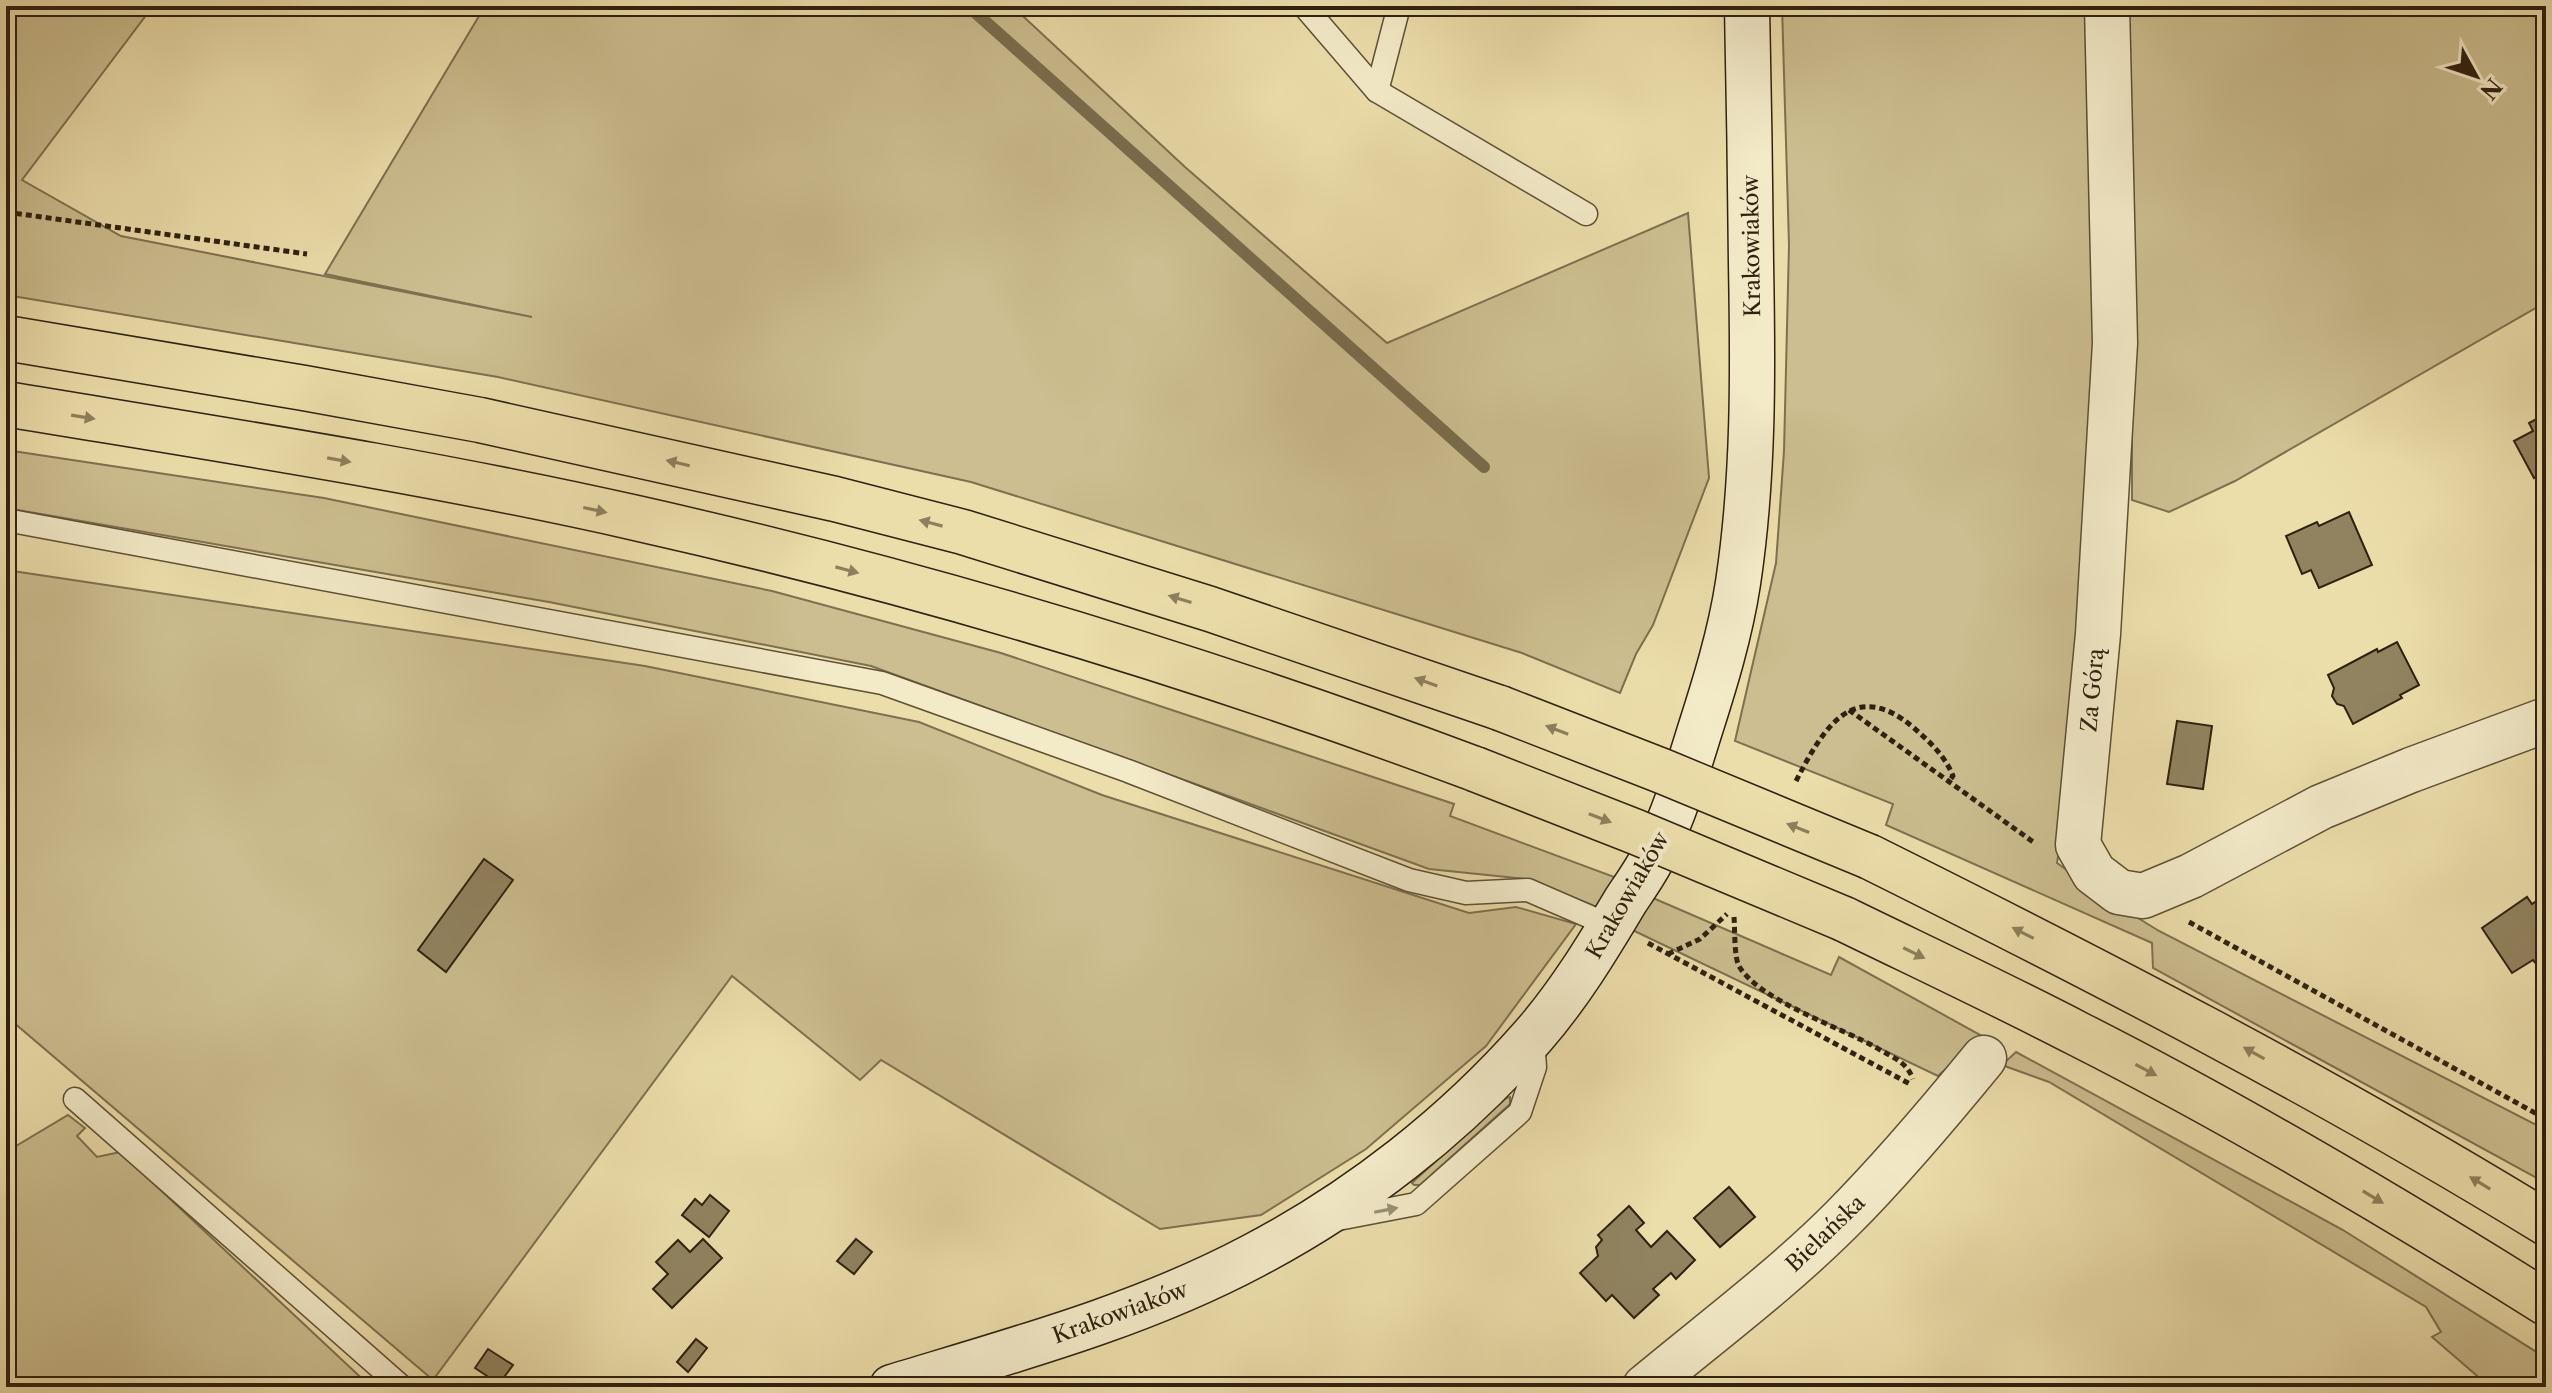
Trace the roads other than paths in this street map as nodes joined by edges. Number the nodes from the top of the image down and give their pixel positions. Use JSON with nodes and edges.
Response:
{"nodes":[{"id":1,"x":1304,"y":6,"type":"edge"},
{"id":2,"x":1399,"y":6,"type":"edge"},
{"id":3,"x":1747,"y":6,"type":"edge"},
{"id":4,"x":2107,"y":6,"type":"edge"},
{"id":5,"x":1377,"y":91,"type":"junction"},
{"id":6,"x":1586,"y":214,"type":"dead end"},
{"id":7,"x":6,"y":338,"type":"edge"},
{"id":8,"x":6,"y":404,"type":"edge"},
{"id":9,"x":6,"y":520,"type":"edge"},
{"id":10,"x":2546,"y":720,"type":"edge"},
{"id":11,"x":1626,"y":933,"type":"junction"},
{"id":12,"x":1984,"y":1058,"type":"dead end"},
{"id":13,"x":75,"y":1099,"type":"dead end"},
{"id":14,"x":2546,"y":1223,"type":"edge"},
{"id":15,"x":2546,"y":1303,"type":"edge"},
{"id":16,"x":402,"y":1387,"type":"edge"},
{"id":17,"x":892,"y":1387,"type":"edge"},
{"id":18,"x":1645,"y":1387,"type":"edge"}],
"edges":[{"from":1,"to":5,"type":"lane"},
{"from":2,"to":5,"type":"lane"},
{"from":3,"to":11,"type":"street","name":"Krakowiaków"},
{"from":4,"to":10,"type":"street","name":"Za Górą"},
{"from":5,"to":6,"type":"lane"},
{"from":14,"to":7,"type":"highway","one_way":true,"bridge":true},
{"from":8,"to":15,"type":"highway","one_way":true,"bridge":true},
{"from":9,"to":11,"type":"lane"},
{"from":11,"to":17,"type":"street","name":"Krakowiaków"},
{"from":12,"to":18,"type":"street","name":"Bielańska"},
{"from":13,"to":16,"type":"lane"}]}
